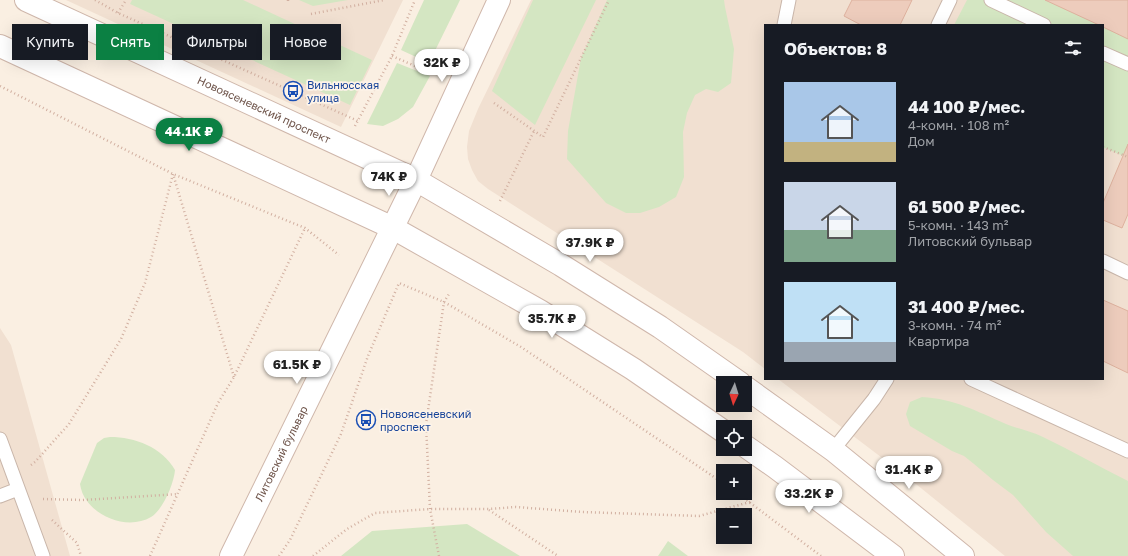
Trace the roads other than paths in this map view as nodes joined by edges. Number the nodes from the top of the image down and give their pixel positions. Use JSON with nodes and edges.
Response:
{"nodes":[{"id":1,"x":26,"y":0,"type":"edge"},
{"id":2,"x":500,"y":0,"type":"edge"},
{"id":3,"x":790,"y":0,"type":"edge"},
{"id":4,"x":950,"y":0,"type":"edge"},
{"id":5,"x":990,"y":0,"type":"edge"},
{"id":6,"x":1004,"y":3,"type":"edge"},
{"id":7,"x":784,"y":24,"type":"edge"},
{"id":8,"x":938,"y":24,"type":"edge"},
{"id":9,"x":1042,"y":24,"type":"edge"},
{"id":10,"x":0,"y":46,"type":"edge"},
{"id":11,"x":1104,"y":53,"type":"edge"},
{"id":12,"x":1128,"y":64,"type":"edge"},
{"id":13,"x":416,"y":180,"type":"junction"},
{"id":14,"x":393,"y":228,"type":"junction"},
{"id":15,"x":1104,"y":261,"type":"edge"},
{"id":16,"x":1128,"y":273,"type":"edge"},
{"id":17,"x":730,"y":376,"type":"edge"},
{"id":18,"x":886,"y":380,"type":"edge"},
{"id":19,"x":973,"y":380,"type":"edge"},
{"id":20,"x":752,"y":392,"type":"edge"},
{"id":21,"x":716,"y":426,"type":"edge"},
{"id":22,"x":0,"y":439,"type":"edge"},
{"id":23,"x":833,"y":450,"type":"junction"},
{"id":24,"x":752,"y":451,"type":"edge"},
{"id":25,"x":1128,"y":451,"type":"edge"},
{"id":26,"x":18,"y":489,"type":"junction"},
{"id":27,"x":0,"y":496,"type":"edge"},
{"id":28,"x":43,"y":556,"type":"edge"},
{"id":29,"x":232,"y":556,"type":"edge"},
{"id":30,"x":893,"y":556,"type":"edge"},
{"id":31,"x":963,"y":556,"type":"edge"}],
"edges":[{"from":1,"to":13,"type":"main road","name":"Новоясеневский проспект"},
{"from":2,"to":13,"type":"main road"},
{"from":3,"to":7,"type":"lane"},
{"from":4,"to":8,"type":"lane"},
{"from":5,"to":6,"type":"lane"},
{"from":6,"to":9,"type":"lane"},
{"from":10,"to":14,"type":"main road"},
{"from":11,"to":12,"type":"lane"},
{"from":13,"to":14,"type":"main road","name":"Литовский бульвар"},
{"from":13,"to":17,"type":"main road","name":"Новоясеневский проспект"},
{"from":14,"to":21,"type":"main road"},
{"from":14,"to":29,"type":"main road","name":"Литовский бульвар"},
{"from":15,"to":16,"type":"lane"},
{"from":18,"to":23,"type":"lane"},
{"from":19,"to":25,"type":"lane"},
{"from":20,"to":23,"type":"main road"},
{"from":22,"to":26,"type":"lane"},
{"from":23,"to":31,"type":"main road"},
{"from":24,"to":30,"type":"main road"},
{"from":26,"to":27,"type":"lane"},
{"from":26,"to":28,"type":"lane"}]}
